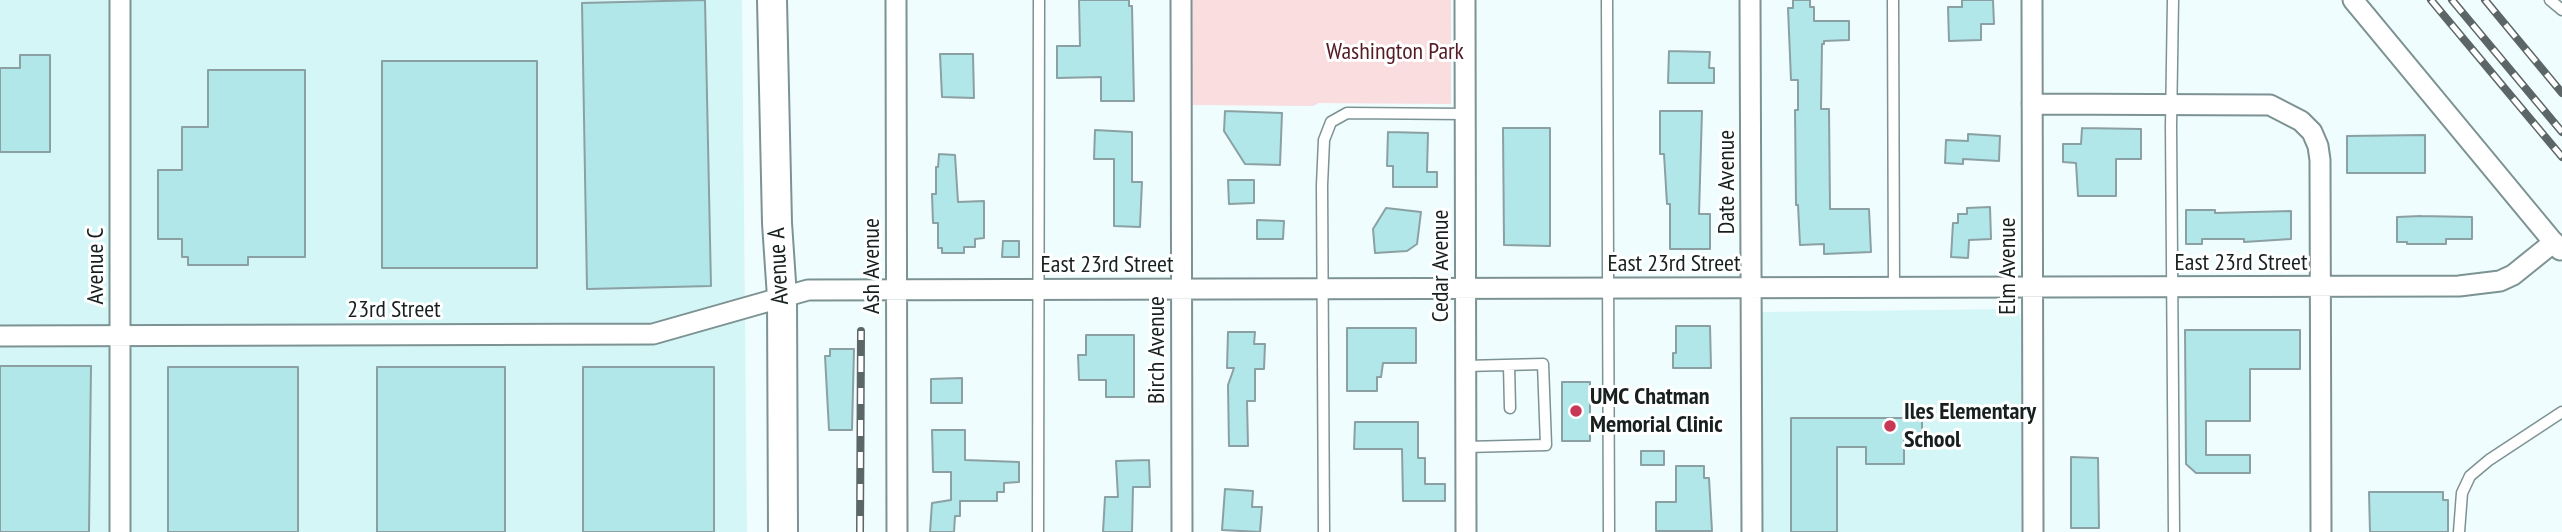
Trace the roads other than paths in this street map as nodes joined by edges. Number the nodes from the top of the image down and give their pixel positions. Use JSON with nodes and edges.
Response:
{"nodes":[{"id":1,"x":120,"y":0,"type":"edge"},
{"id":2,"x":772,"y":0,"type":"edge"},
{"id":3,"x":896,"y":0,"type":"edge"},
{"id":4,"x":1039,"y":0,"type":"edge"},
{"id":5,"x":1181,"y":0,"type":"edge"},
{"id":6,"x":1465,"y":0,"type":"edge"},
{"id":7,"x":1607,"y":0,"type":"edge"},
{"id":8,"x":1750,"y":0,"type":"edge"},
{"id":9,"x":1894,"y":0,"type":"edge"},
{"id":10,"x":2032,"y":0,"type":"edge"},
{"id":11,"x":2173,"y":0,"type":"edge"},
{"id":12,"x":2353,"y":0,"type":"edge"},
{"id":13,"x":2550,"y":0,"type":"edge"},
{"id":14,"x":2562,"y":10,"type":"edge"},
{"id":15,"x":2032,"y":104,"type":"junction"},
{"id":16,"x":2173,"y":104,"type":"junction"},
{"id":17,"x":1466,"y":114,"type":"junction"},
{"id":18,"x":2558,"y":247,"type":"edge"},
{"id":19,"x":2173,"y":287,"type":"junction"},
{"id":20,"x":2320,"y":287,"type":"junction"},
{"id":21,"x":2033,"y":288,"type":"junction"},
{"id":22,"x":897,"y":289,"type":"junction"},
{"id":23,"x":1040,"y":289,"type":"junction"},
{"id":24,"x":1181,"y":289,"type":"junction"},
{"id":25,"x":1324,"y":289,"type":"junction"},
{"id":26,"x":1466,"y":289,"type":"junction"},
{"id":27,"x":1607,"y":289,"type":"junction"},
{"id":28,"x":1752,"y":289,"type":"junction"},
{"id":29,"x":1894,"y":289,"type":"junction"},
{"id":30,"x":782,"y":298,"type":"junction"},
{"id":31,"x":121,"y":335,"type":"junction"},
{"id":32,"x":0,"y":336,"type":"edge"},
{"id":33,"x":1509,"y":365,"type":"junction"},
{"id":34,"x":1466,"y":366,"type":"junction"},
{"id":35,"x":1510,"y":408,"type":"dead end"},
{"id":36,"x":2562,"y":412,"type":"edge"},
{"id":37,"x":1466,"y":447,"type":"junction"},
{"id":38,"x":120,"y":532,"type":"edge"},
{"id":39,"x":783,"y":532,"type":"edge"},
{"id":40,"x":897,"y":532,"type":"edge"},
{"id":41,"x":1038,"y":532,"type":"edge"},
{"id":42,"x":1182,"y":532,"type":"edge"},
{"id":43,"x":1324,"y":532,"type":"edge"},
{"id":44,"x":1466,"y":532,"type":"edge"},
{"id":45,"x":1609,"y":532,"type":"edge"},
{"id":46,"x":1752,"y":532,"type":"edge"},
{"id":47,"x":2033,"y":532,"type":"edge"},
{"id":48,"x":2174,"y":532,"type":"edge"},
{"id":49,"x":2320,"y":532,"type":"edge"},
{"id":50,"x":2459,"y":532,"type":"edge"}],
"edges":[{"from":1,"to":31,"type":"street","name":"Avenue C"},
{"from":2,"to":30,"type":"main road","name":"Avenue A"},
{"from":3,"to":22,"type":"street","name":"Ash Avenue"},
{"from":4,"to":23,"type":"lane"},
{"from":5,"to":24,"type":"street","name":"Birch Avenue"},
{"from":6,"to":17,"type":"street","name":"Cedar Avenue"},
{"from":7,"to":27,"type":"lane"},
{"from":8,"to":28,"type":"street","name":"Date Avenue"},
{"from":9,"to":29,"type":"lane"},
{"from":10,"to":15,"type":"street","name":"Elm Avenue"},
{"from":11,"to":16,"type":"lane"},
{"from":12,"to":18,"type":"street"},
{"from":13,"to":14,"type":"lane"},
{"from":15,"to":16,"type":"street"},
{"from":15,"to":21,"type":"street","name":"Elm Avenue"},
{"from":16,"to":19,"type":"lane"},
{"from":16,"to":20,"type":"street"},
{"from":17,"to":25,"type":"lane"},
{"from":17,"to":26,"type":"street","name":"Cedar Avenue"},
{"from":18,"to":20,"type":"street","name":"East 23rd Street"},
{"from":19,"to":20,"type":"street","name":"East 23rd Street"},
{"from":19,"to":21,"type":"street","name":"East 23rd Street"},
{"from":19,"to":48,"type":"lane"},
{"from":20,"to":49,"type":"street"},
{"from":21,"to":29,"type":"street","name":"East 23rd Street"},
{"from":21,"to":47,"type":"street","name":"Elm Avenue"},
{"from":22,"to":23,"type":"street","name":"East 23rd Street"},
{"from":22,"to":30,"type":"street","name":"East 23rd Street"},
{"from":22,"to":40,"type":"street","name":"Ash Avenue"},
{"from":23,"to":24,"type":"street","name":"East 23rd Street"},
{"from":23,"to":41,"type":"lane"},
{"from":24,"to":25,"type":"street","name":"East 23rd Street"},
{"from":24,"to":42,"type":"street","name":"Birch Avenue"},
{"from":25,"to":26,"type":"street","name":"East 23rd Street"},
{"from":25,"to":43,"type":"lane"},
{"from":26,"to":27,"type":"street","name":"East 23rd Street"},
{"from":26,"to":34,"type":"street","name":"Cedar Avenue"},
{"from":27,"to":28,"type":"street","name":"East 23rd Street"},
{"from":27,"to":45,"type":"lane"},
{"from":28,"to":29,"type":"street","name":"East 23rd Street"},
{"from":28,"to":46,"type":"street","name":"Date Avenue"},
{"from":30,"to":31,"type":"street","name":"23rd Street"},
{"from":30,"to":39,"type":"main road","name":"Avenue A"},
{"from":31,"to":32,"type":"street","name":"23rd Street"},
{"from":31,"to":38,"type":"street","name":"Avenue C"},
{"from":33,"to":34,"type":"lane"},
{"from":33,"to":35,"type":"lane"},
{"from":33,"to":37,"type":"lane"},
{"from":34,"to":37,"type":"street","name":"Cedar Avenue"},
{"from":36,"to":50,"type":"lane"},
{"from":37,"to":44,"type":"street","name":"Cedar Avenue"}]}
